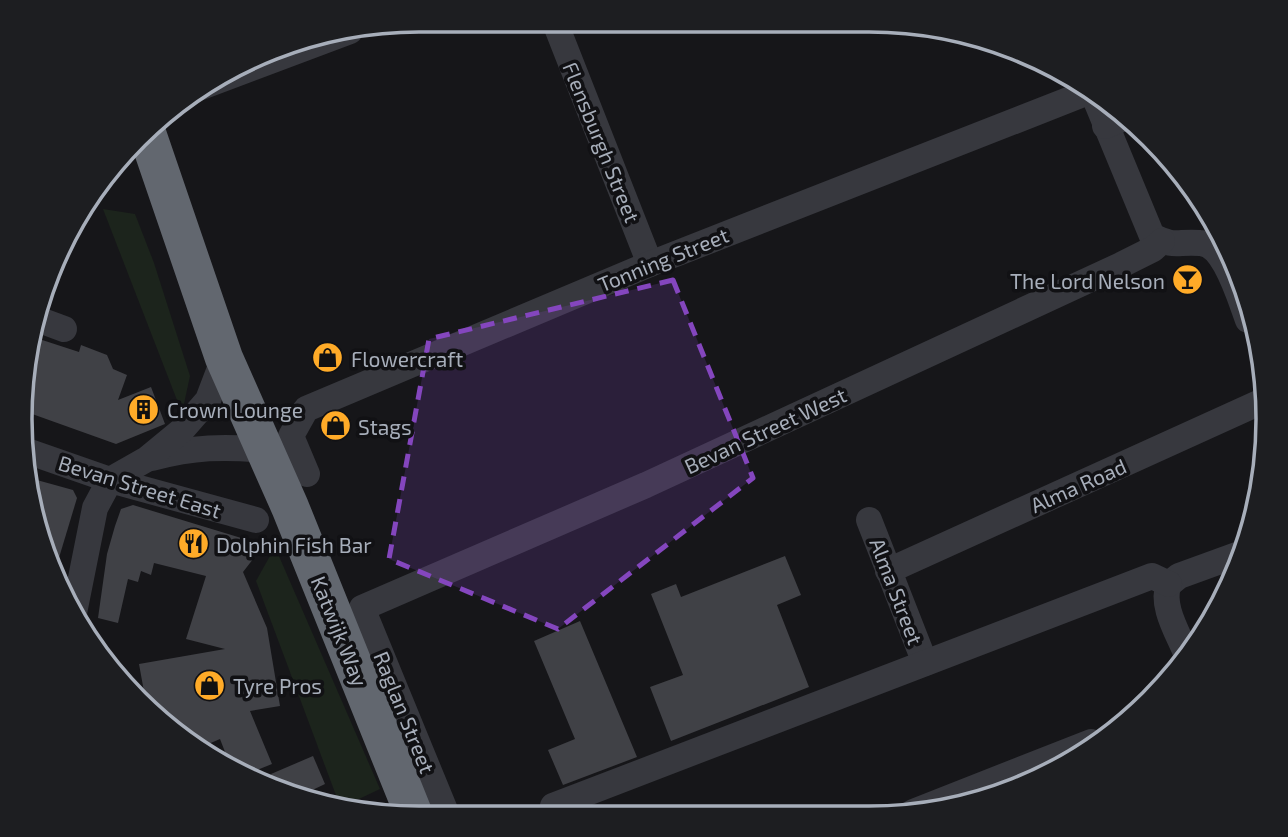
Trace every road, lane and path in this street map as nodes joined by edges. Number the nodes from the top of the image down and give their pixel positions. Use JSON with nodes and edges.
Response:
{"nodes":[{"id":1,"x":559,"y":32,"type":"edge"},
{"id":2,"x":1081,"y":95,"type":"edge"},
{"id":3,"x":1097,"y":105,"type":"edge"},
{"id":4,"x":1117,"y":121,"type":"edge"},
{"id":5,"x":1105,"y":126,"type":"junction"},
{"id":6,"x":150,"y":141,"type":"edge"},
{"id":7,"x":1162,"y":241,"type":"junction"},
{"id":8,"x":1216,"y":245,"type":"edge"},
{"id":9,"x":650,"y":264,"type":"junction"},
{"id":10,"x":44,"y":322,"type":"edge"},
{"id":11,"x":64,"y":329,"type":"dead end"},
{"id":12,"x":224,"y":358,"type":"junction"},
{"id":13,"x":1256,"y":404,"type":"edge"},
{"id":14,"x":266,"y":450,"type":"junction"},
{"id":15,"x":33,"y":453,"type":"edge"},
{"id":16,"x":147,"y":459,"type":"junction"},
{"id":17,"x":307,"y":474,"type":"dead end"},
{"id":18,"x":110,"y":480,"type":"junction"},
{"id":19,"x":256,"y":520,"type":"dead end"},
{"id":20,"x":869,"y":520,"type":"dead end"},
{"id":21,"x":1231,"y":557,"type":"edge"},
{"id":22,"x":888,"y":571,"type":"junction"},
{"id":23,"x":1169,"y":583,"type":"junction"},
{"id":24,"x":77,"y":600,"type":"edge"},
{"id":25,"x":362,"y":608,"type":"joint"},
{"id":26,"x":1183,"y":645,"type":"edge"},
{"id":27,"x":925,"y":663,"type":"junction"},
{"id":28,"x":1064,"y":753,"type":"edge"},
{"id":29,"x":974,"y":791,"type":"edge"},
{"id":30,"x":411,"y":806,"type":"edge"},
{"id":31,"x":443,"y":806,"type":"edge"},
{"id":32,"x":553,"y":806,"type":"edge"}],
"edges":[{"from":1,"to":9,"type":"street","name":"Flensburgh Street"},
{"from":2,"to":9,"type":"street","name":"Tonning Street"},
{"from":3,"to":5,"type":"street"},
{"from":4,"to":5,"type":"street"},
{"from":5,"to":7,"type":"street"},
{"from":6,"to":12,"type":"highway","name":"Katwijk Way"},
{"from":7,"to":8,"type":"street"},
{"from":7,"to":25,"type":"street","name":"Bevan Street West"},
{"from":9,"to":17,"type":"street","name":"Tonning Street"},
{"from":10,"to":11,"type":"street"},
{"from":12,"to":14,"type":"highway","name":"Katwijk Way"},
{"from":12,"to":16,"type":"street"},
{"from":13,"to":22,"type":"street","name":"Alma Road"},
{"from":14,"to":16,"type":"street"},
{"from":14,"to":30,"type":"highway","name":"Katwijk Way"},
{"from":15,"to":18,"type":"street","name":"Bevan Street East"},
{"from":16,"to":18,"type":"street"},
{"from":18,"to":19,"type":"street","name":"Bevan Street East"},
{"from":18,"to":24,"type":"street"},
{"from":20,"to":22,"type":"street","name":"Alma Street"},
{"from":21,"to":23,"type":"street"},
{"from":22,"to":27,"type":"street","name":"Alma Street"},
{"from":23,"to":26,"type":"street"},
{"from":23,"to":27,"type":"street"},
{"from":25,"to":31,"type":"street","name":"Raglan Street"},
{"from":27,"to":32,"type":"street"},
{"from":28,"to":29,"type":"street"}]}
